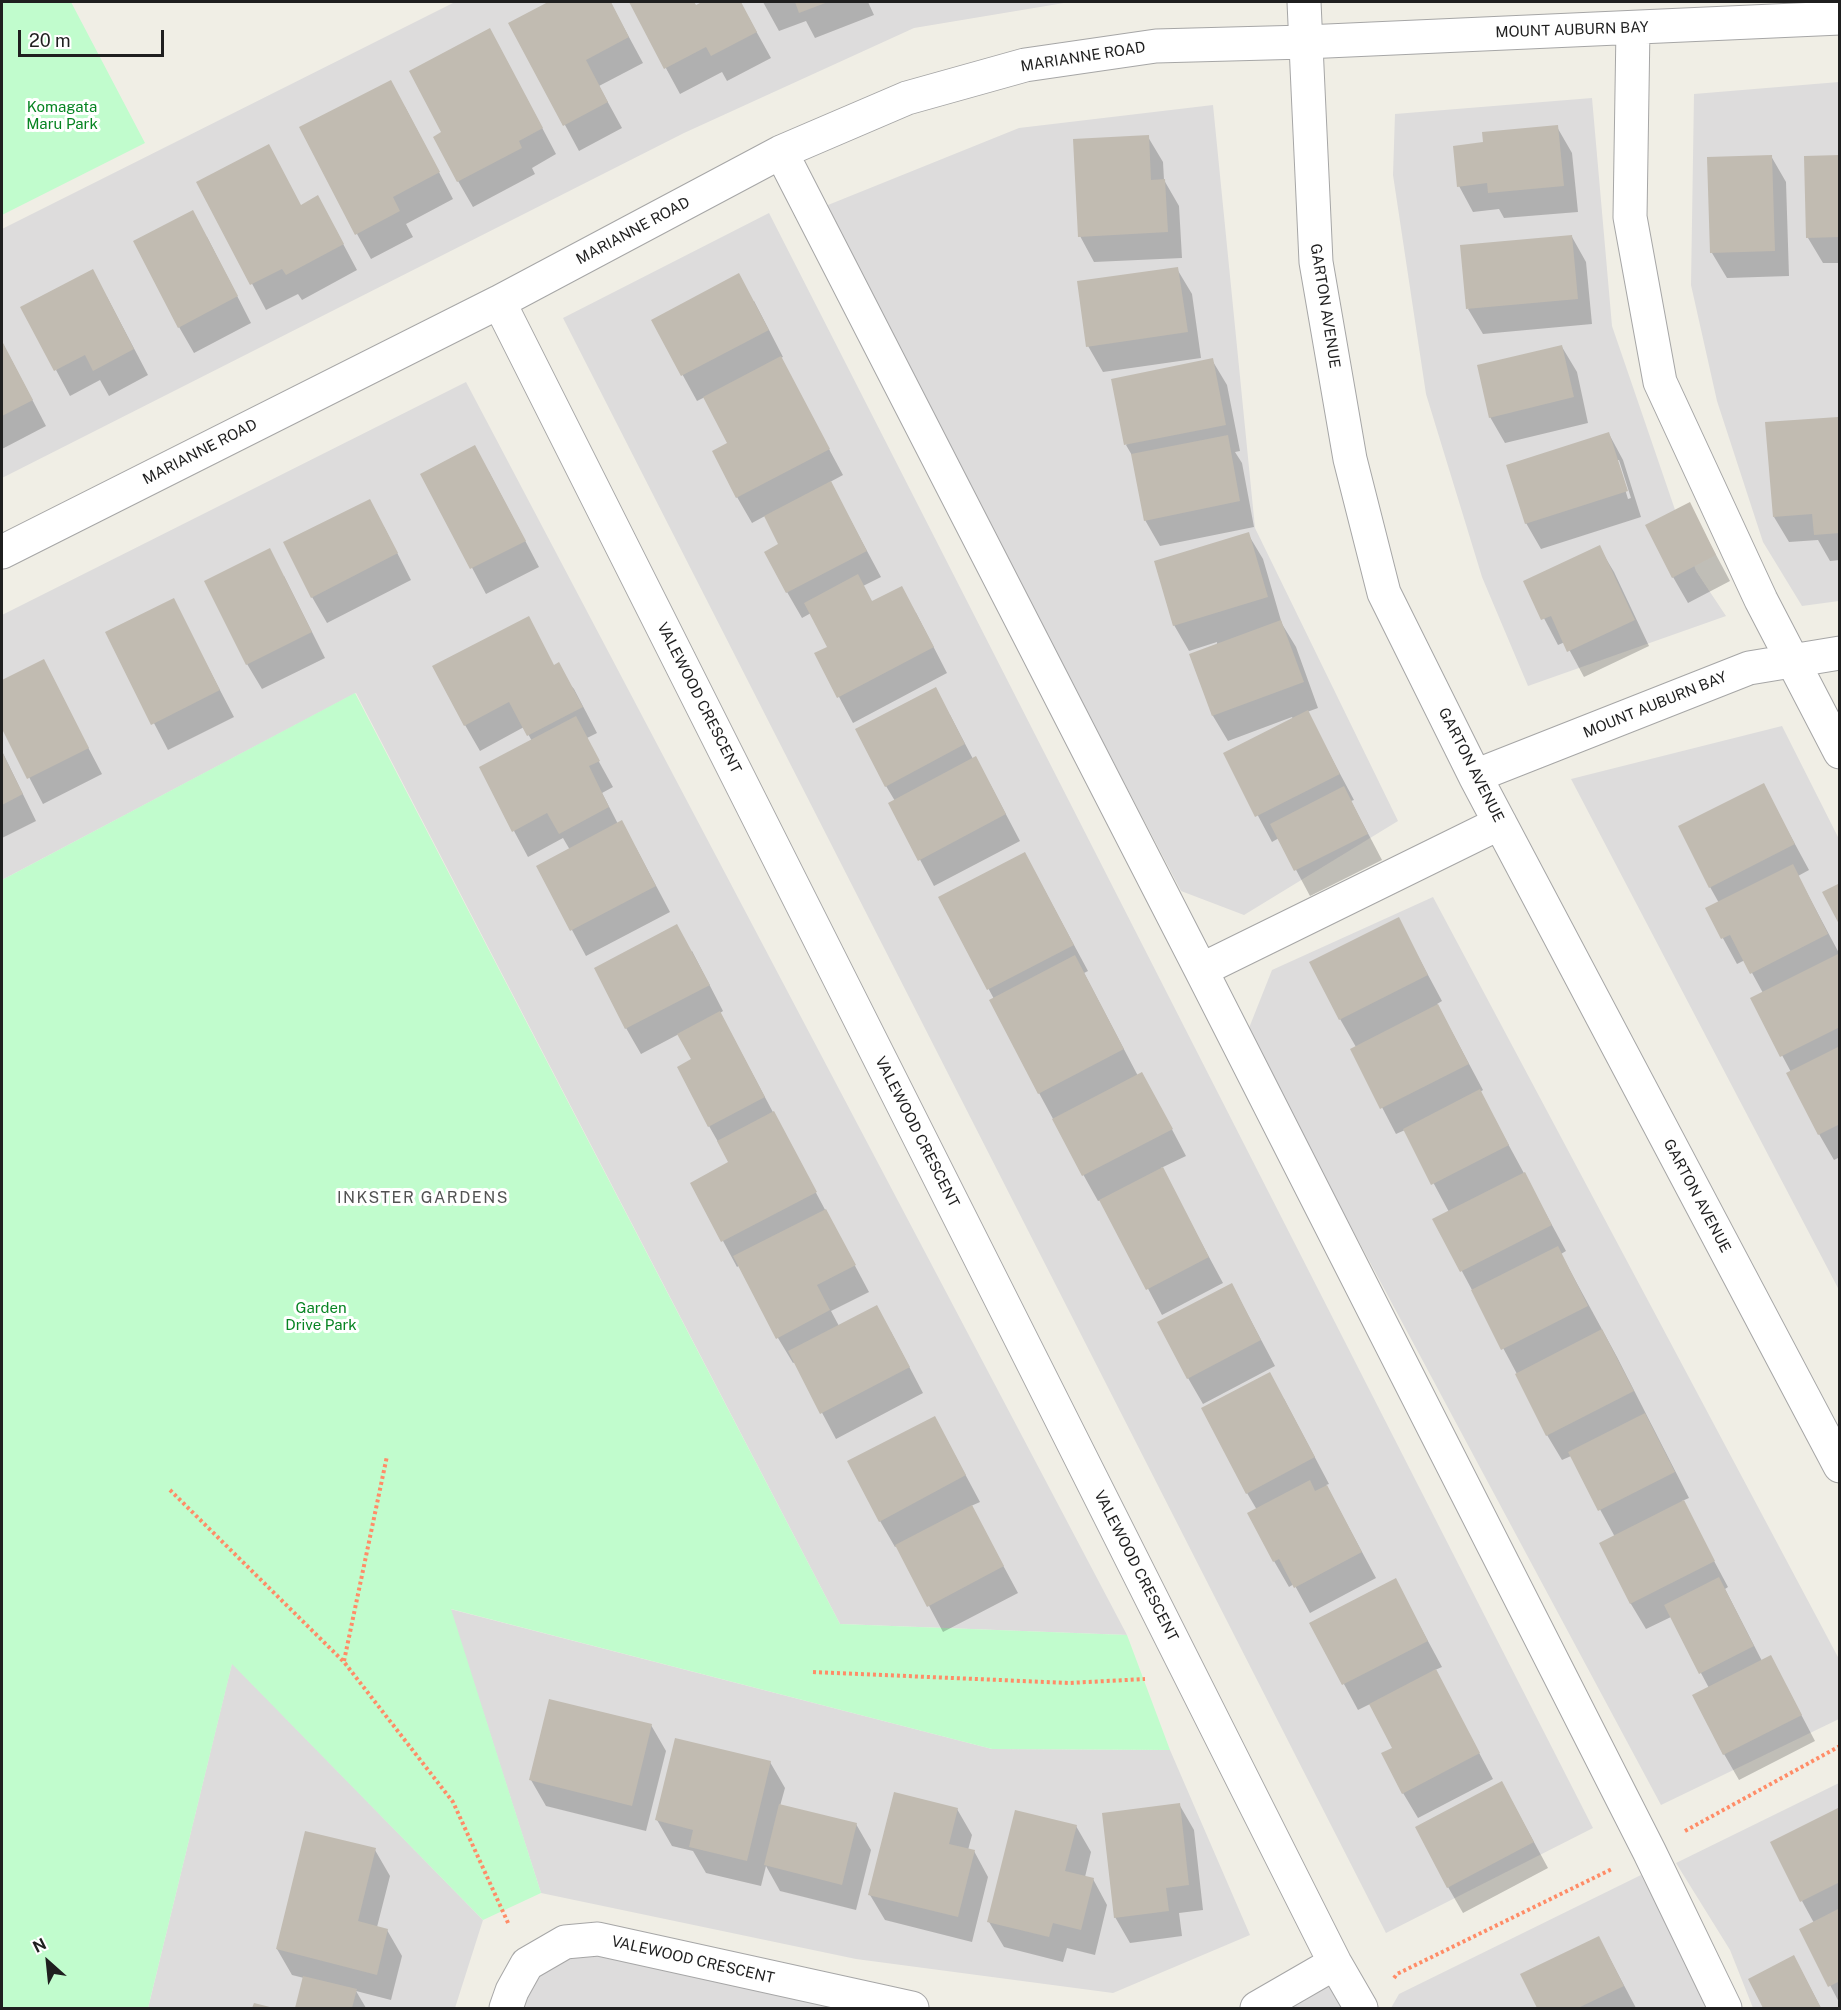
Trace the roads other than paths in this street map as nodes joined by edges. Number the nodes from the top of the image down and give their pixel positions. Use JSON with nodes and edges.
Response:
{"nodes":[{"id":1,"x":1304,"y":2,"type":"edge"},
{"id":2,"x":1839,"y":18,"type":"edge"},
{"id":3,"x":1633,"y":28,"type":"junction"},
{"id":4,"x":1305,"y":42,"type":"junction"},
{"id":5,"x":781,"y":152,"type":"junction"},
{"id":6,"x":500,"y":302,"type":"junction"},
{"id":7,"x":2,"y":552,"type":"edge"},
{"id":8,"x":1839,"y":653,"type":"edge"},
{"id":9,"x":1792,"y":660,"type":"junction"},
{"id":10,"x":1839,"y":752,"type":"edge"},
{"id":11,"x":1475,"y":776,"type":"junction"},
{"id":12,"x":1500,"y":823,"type":"junction"},
{"id":13,"x":1201,"y":970,"type":"junction"},
{"id":14,"x":1839,"y":1466,"type":"edge"},
{"id":15,"x":1335,"y":1963,"type":"junction"},
{"id":16,"x":506,"y":2008,"type":"edge"},
{"id":17,"x":912,"y":2008,"type":"edge"},
{"id":18,"x":1257,"y":2008,"type":"edge"},
{"id":19,"x":1361,"y":2008,"type":"edge"},
{"id":20,"x":1725,"y":2008,"type":"edge"}],
"edges":[{"from":1,"to":4,"type":"street","name":"GARTON AVENUE"},
{"from":2,"to":3,"type":"street","name":"MOUNT AUBURN BAY"},
{"from":3,"to":4,"type":"street","name":"MOUNT AUBURN BAY"},
{"from":3,"to":9,"type":"street"},
{"from":4,"to":5,"type":"street","name":"MARIANNE ROAD"},
{"from":4,"to":11,"type":"street","name":"GARTON AVENUE"},
{"from":5,"to":6,"type":"street","name":"MARIANNE ROAD"},
{"from":5,"to":13,"type":"street"},
{"from":6,"to":7,"type":"street","name":"MARIANNE ROAD"},
{"from":6,"to":15,"type":"street","name":"VALEWOOD CRESCENT"},
{"from":8,"to":9,"type":"street","name":"MOUNT AUBURN BAY"},
{"from":9,"to":10,"type":"street"},
{"from":9,"to":11,"type":"street","name":"MOUNT AUBURN BAY"},
{"from":11,"to":12,"type":"street","name":"GARTON AVENUE"},
{"from":12,"to":13,"type":"street"},
{"from":12,"to":14,"type":"street","name":"GARTON AVENUE"},
{"from":13,"to":20,"type":"street"},
{"from":15,"to":18,"type":"street"},
{"from":15,"to":19,"type":"street","name":"VALEWOOD CRESCENT"},
{"from":16,"to":17,"type":"street","name":"VALEWOOD CRESCENT"}]}
